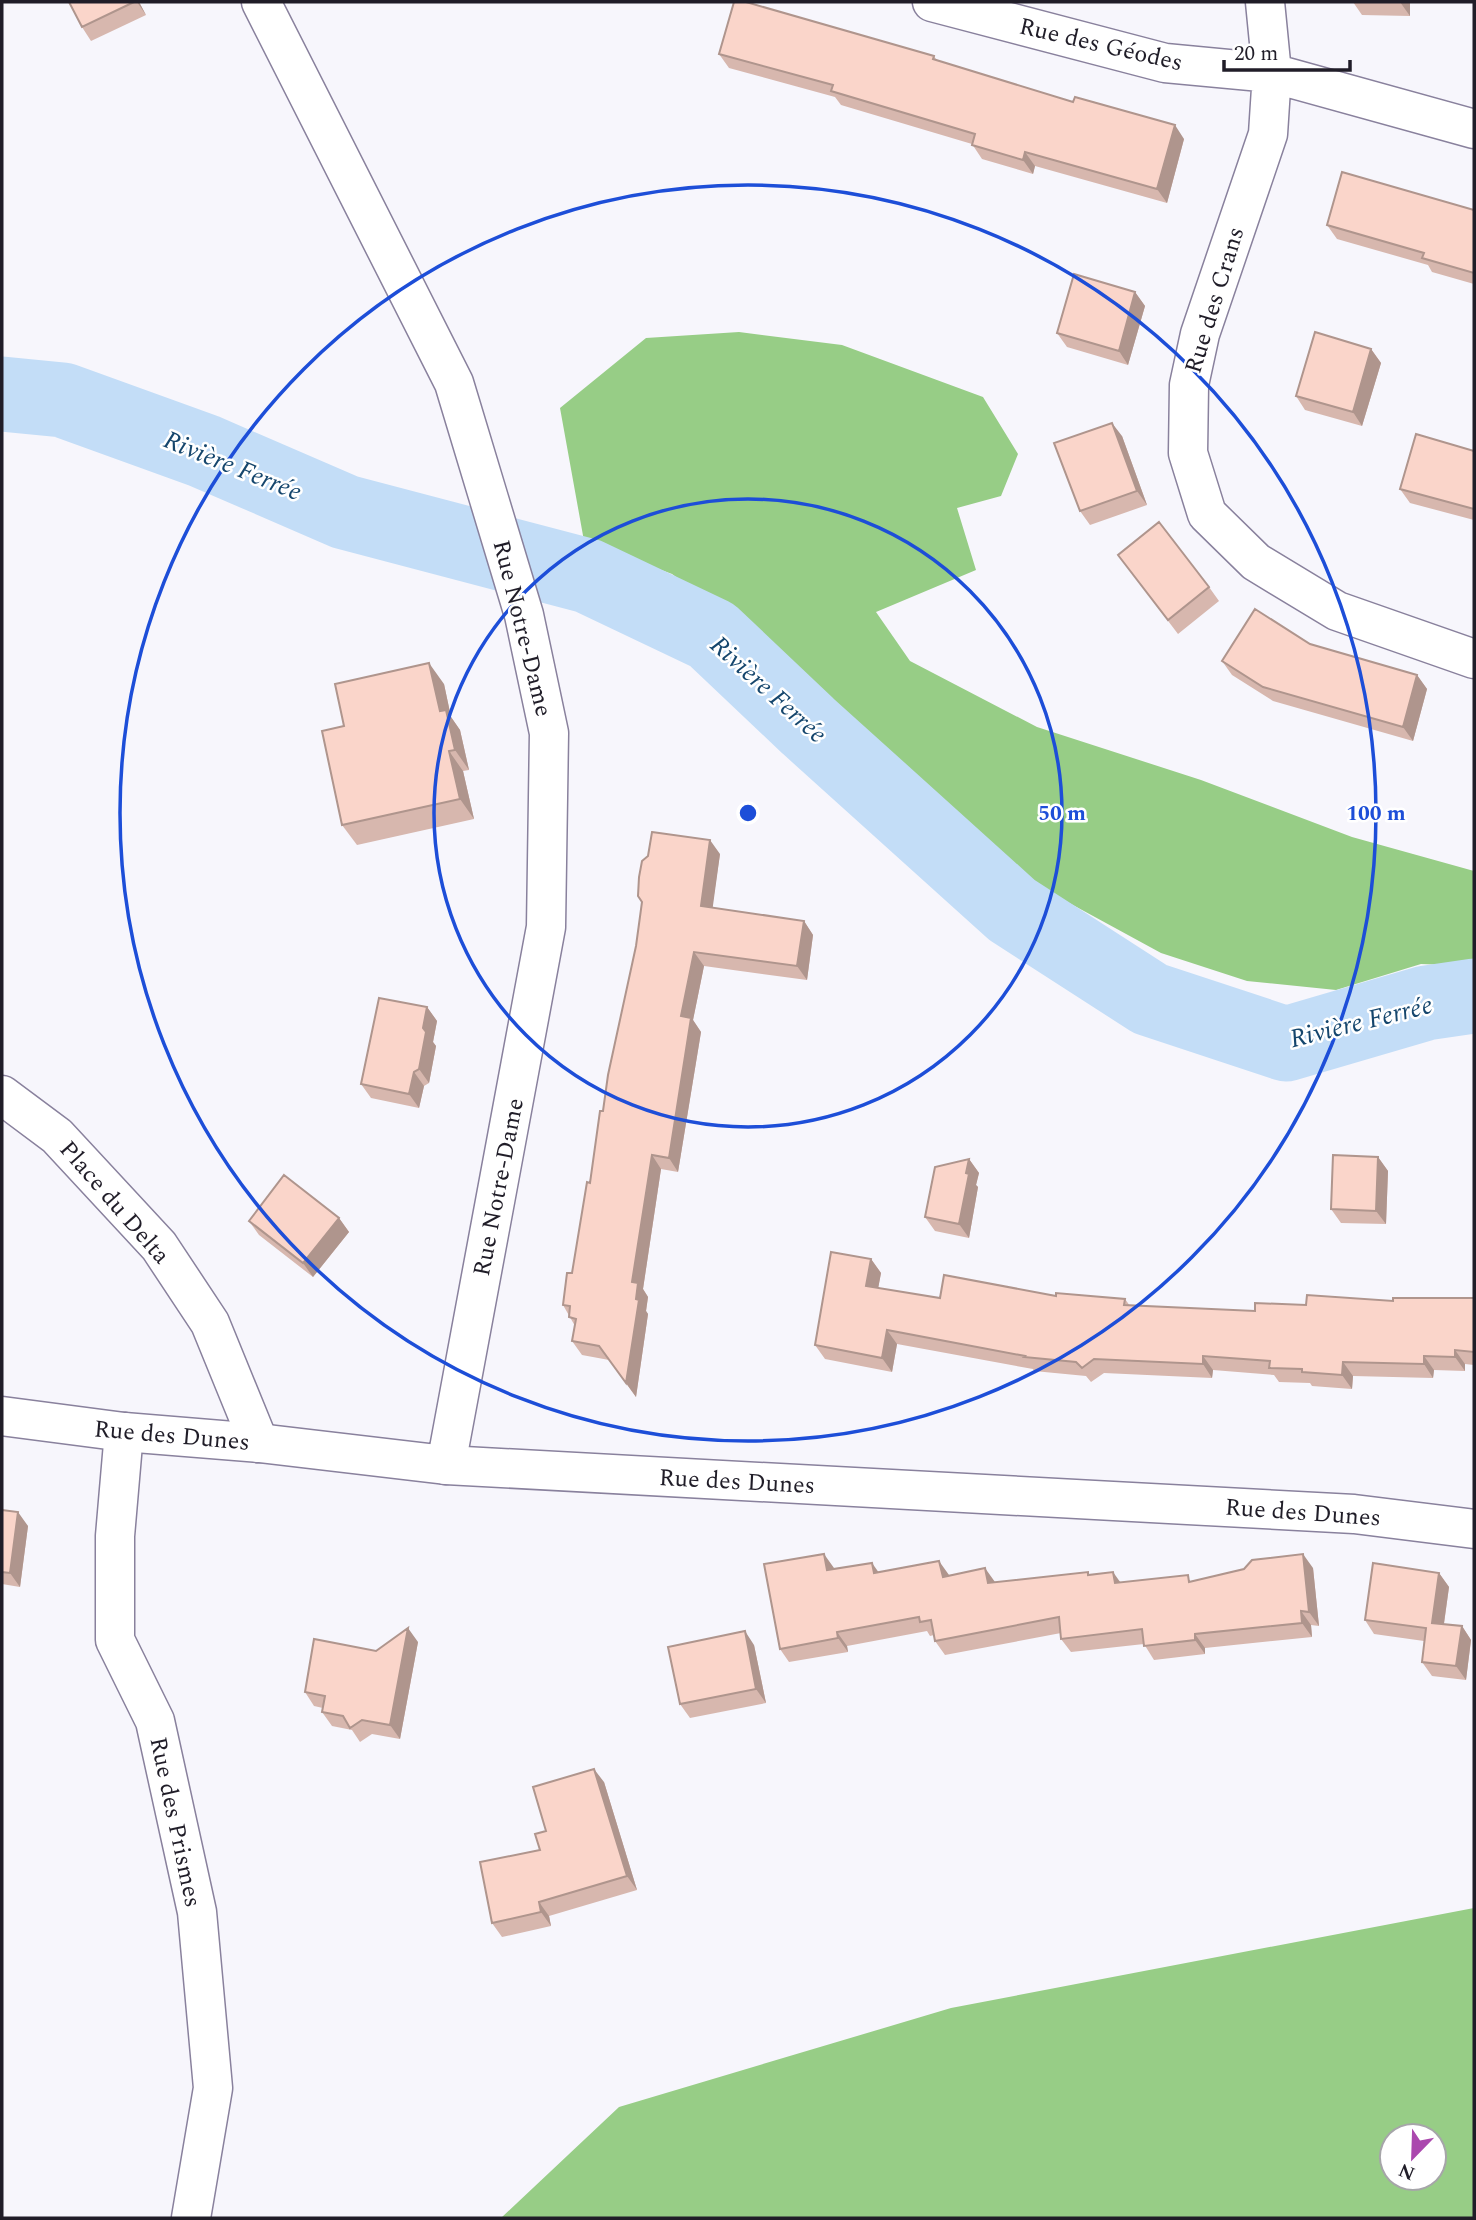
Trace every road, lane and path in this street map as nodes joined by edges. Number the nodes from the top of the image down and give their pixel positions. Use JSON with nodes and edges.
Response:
{"nodes":[{"id":1,"x":261,"y":2,"type":"edge"},
{"id":2,"x":932,"y":2,"type":"edge"},
{"id":3,"x":1265,"y":2,"type":"edge"},
{"id":4,"x":1272,"y":73,"type":"junction"},
{"id":5,"x":1474,"y":129,"type":"edge"},
{"id":6,"x":1474,"y":659,"type":"edge"},
{"id":7,"x":2,"y":1095,"type":"edge"},
{"id":8,"x":2,"y":1416,"type":"edge"},
{"id":9,"x":124,"y":1432,"type":"junction"},
{"id":10,"x":259,"y":1443,"type":"junction"},
{"id":11,"x":446,"y":1465,"type":"junction"},
{"id":12,"x":1474,"y":1529,"type":"edge"},
{"id":13,"x":191,"y":2218,"type":"edge"}],
"edges":[{"from":1,"to":11,"type":"street","name":"Rue Notre-Dame"},
{"from":2,"to":4,"type":"street","name":"Rue des Géodes"},
{"from":3,"to":4,"type":"street","name":"Rue des Crans"},
{"from":4,"to":5,"type":"street","name":"Rue des Géodes"},
{"from":4,"to":6,"type":"street","name":"Rue des Crans"},
{"from":7,"to":10,"type":"street","name":"Place du Delta"},
{"from":8,"to":9,"type":"street","name":"Rue des Dunes"},
{"from":9,"to":10,"type":"street","name":"Rue des Dunes"},
{"from":9,"to":13,"type":"street","name":"Rue des Prismes"},
{"from":10,"to":11,"type":"street","name":"Rue des Dunes"},
{"from":11,"to":12,"type":"street","name":"Rue des Dunes"}]}
